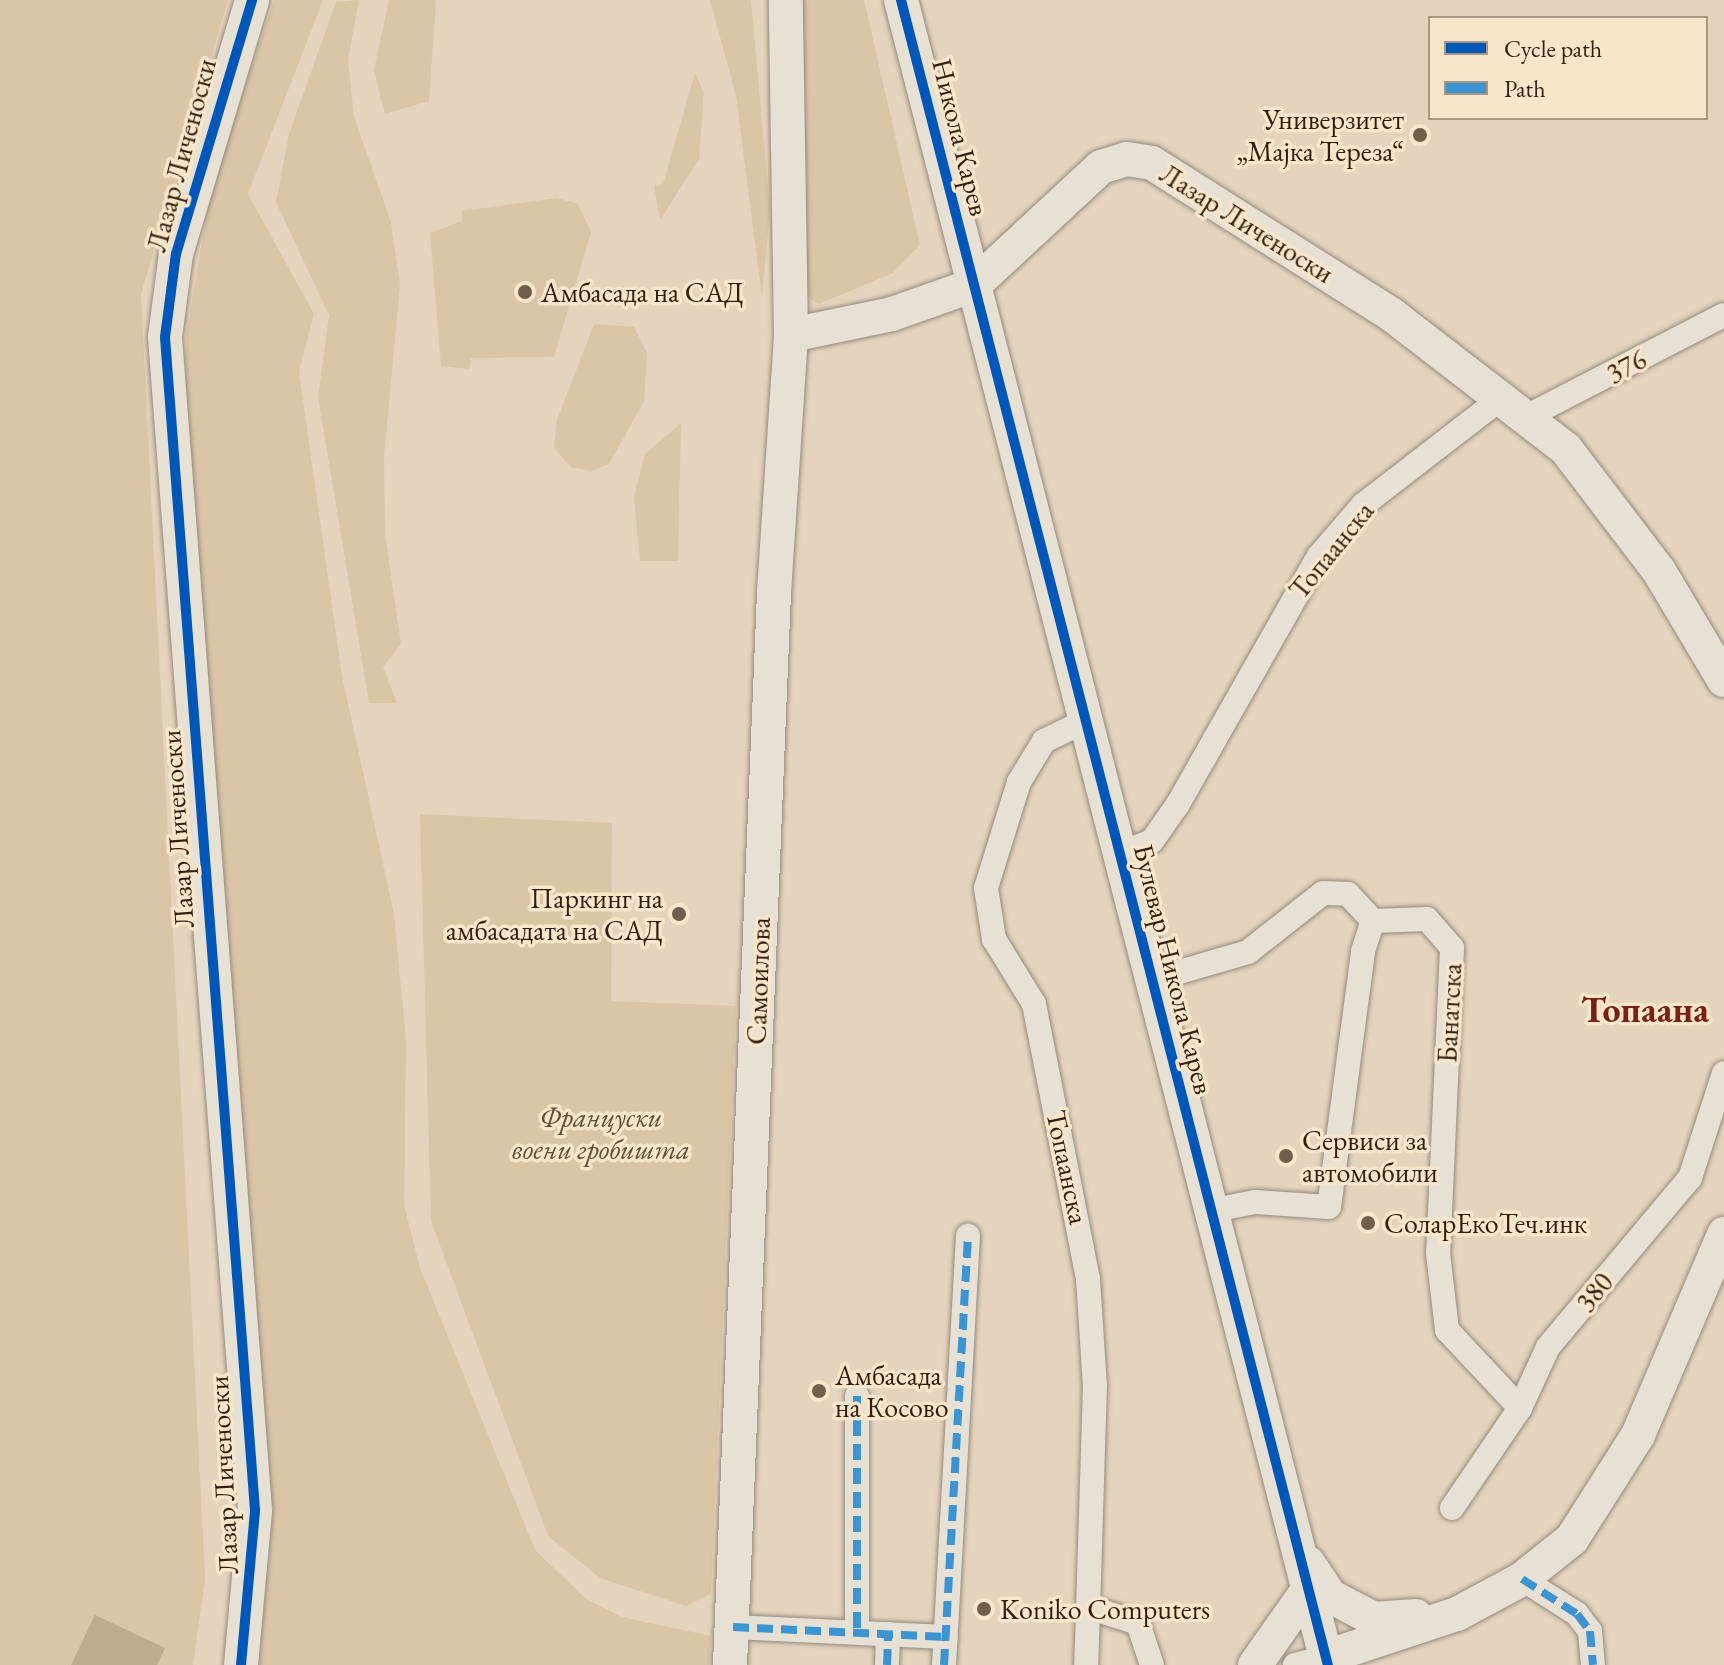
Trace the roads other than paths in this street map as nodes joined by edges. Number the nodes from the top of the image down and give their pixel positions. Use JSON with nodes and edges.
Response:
{"nodes":[{"id":1,"x":252,"y":0,"type":"edge"},
{"id":2,"x":786,"y":0,"type":"edge"},
{"id":3,"x":901,"y":0,"type":"edge"},
{"id":4,"x":974,"y":285,"type":"junction"},
{"id":5,"x":1724,"y":315,"type":"edge"},
{"id":6,"x":791,"y":335,"type":"junction"},
{"id":7,"x":1516,"y":406,"type":"junction"},
{"id":8,"x":1724,"y":680,"type":"edge"},
{"id":9,"x":1085,"y":721,"type":"junction"},
{"id":10,"x":1121,"y":853,"type":"junction"},
{"id":11,"x":1373,"y":921,"type":"junction"},
{"id":12,"x":1152,"y":980,"type":"junction"},
{"id":13,"x":1724,"y":1073,"type":"edge"},
{"id":14,"x":1209,"y":1211,"type":"junction"},
{"id":15,"x":1724,"y":1234,"type":"edge"},
{"id":16,"x":968,"y":1236,"type":"dead end"},
{"id":17,"x":857,"y":1396,"type":"dead end"},
{"id":18,"x":1520,"y":1408,"type":"junction"},
{"id":19,"x":1452,"y":1508,"type":"dead end"},
{"id":20,"x":1295,"y":1542,"type":"junction"},
{"id":21,"x":1522,"y":1579,"type":"junction"},
{"id":22,"x":1308,"y":1590,"type":"junction"},
{"id":23,"x":1091,"y":1608,"type":"junction"},
{"id":24,"x":1457,"y":1614,"type":"junction"},
{"id":25,"x":733,"y":1627,"type":"junction"},
{"id":26,"x":857,"y":1630,"type":"junction"},
{"id":27,"x":888,"y":1634,"type":"junction"},
{"id":28,"x":1398,"y":1634,"type":"junction"},
{"id":29,"x":946,"y":1637,"type":"junction"},
{"id":30,"x":1317,"y":1662,"type":"edge"},
{"id":31,"x":241,"y":1665,"type":"edge"},
{"id":32,"x":730,"y":1665,"type":"edge"},
{"id":33,"x":887,"y":1665,"type":"edge"},
{"id":34,"x":944,"y":1665,"type":"edge"},
{"id":35,"x":1086,"y":1665,"type":"edge"},
{"id":36,"x":1152,"y":1665,"type":"edge"},
{"id":37,"x":1255,"y":1665,"type":"edge"},
{"id":38,"x":1371,"y":1665,"type":"edge"},
{"id":39,"x":1593,"y":1665,"type":"edge"}],
"edges":[{"from":1,"to":31,"type":"street","name":"Лазар Личеноски"},
{"from":2,"to":6,"type":"street"},
{"from":3,"to":4,"type":"street","name":"Никола Карев"},
{"from":4,"to":6,"type":"street","name":"Лазар Личеноски"},
{"from":4,"to":7,"type":"street","name":"Лазар Личеноски"},
{"from":4,"to":9,"type":"street","name":"Булевар Никола Карев"},
{"from":5,"to":7,"type":"street","name":"376"},
{"from":6,"to":25,"type":"street","name":"Самоилова"},
{"from":7,"to":8,"type":"street","name":"Лазар Личеноски"},
{"from":7,"to":10,"type":"street","name":"Топаанска"},
{"from":9,"to":10,"type":"street","name":"Булевар Никола Карев"},
{"from":9,"to":23,"type":"street","name":"Топаанска"},
{"from":10,"to":12,"type":"street","name":"Булевар Никола Карев"},
{"from":11,"to":12,"type":"street"},
{"from":11,"to":14,"type":"street"},
{"from":11,"to":18,"type":"street","name":"Банатска"},
{"from":12,"to":14,"type":"street","name":"Булевар Никола Карев"},
{"from":13,"to":18,"type":"street","name":"380"},
{"from":14,"to":20,"type":"street","name":"Булевар Никола Карев"},
{"from":15,"to":21,"type":"street"},
{"from":16,"to":29,"type":"street"},
{"from":17,"to":26,"type":"street"},
{"from":18,"to":19,"type":"street","name":"380"},
{"from":20,"to":22,"type":"street","name":"Булевар Никола Карев"},
{"from":20,"to":24,"type":"street"},
{"from":21,"to":24,"type":"street"},
{"from":21,"to":39,"type":"street"},
{"from":22,"to":30,"type":"street","name":"Булевар Никола Карев"},
{"from":22,"to":37,"type":"street"},
{"from":23,"to":35,"type":"street","name":"Топаанска"},
{"from":23,"to":36,"type":"street"},
{"from":24,"to":28,"type":"street"},
{"from":25,"to":26,"type":"street"},
{"from":25,"to":32,"type":"street","name":"Самоилова"},
{"from":26,"to":27,"type":"street"},
{"from":27,"to":29,"type":"street"},
{"from":27,"to":33,"type":"street"},
{"from":28,"to":30,"type":"street"},
{"from":28,"to":38,"type":"street"},
{"from":29,"to":34,"type":"street"}]}
